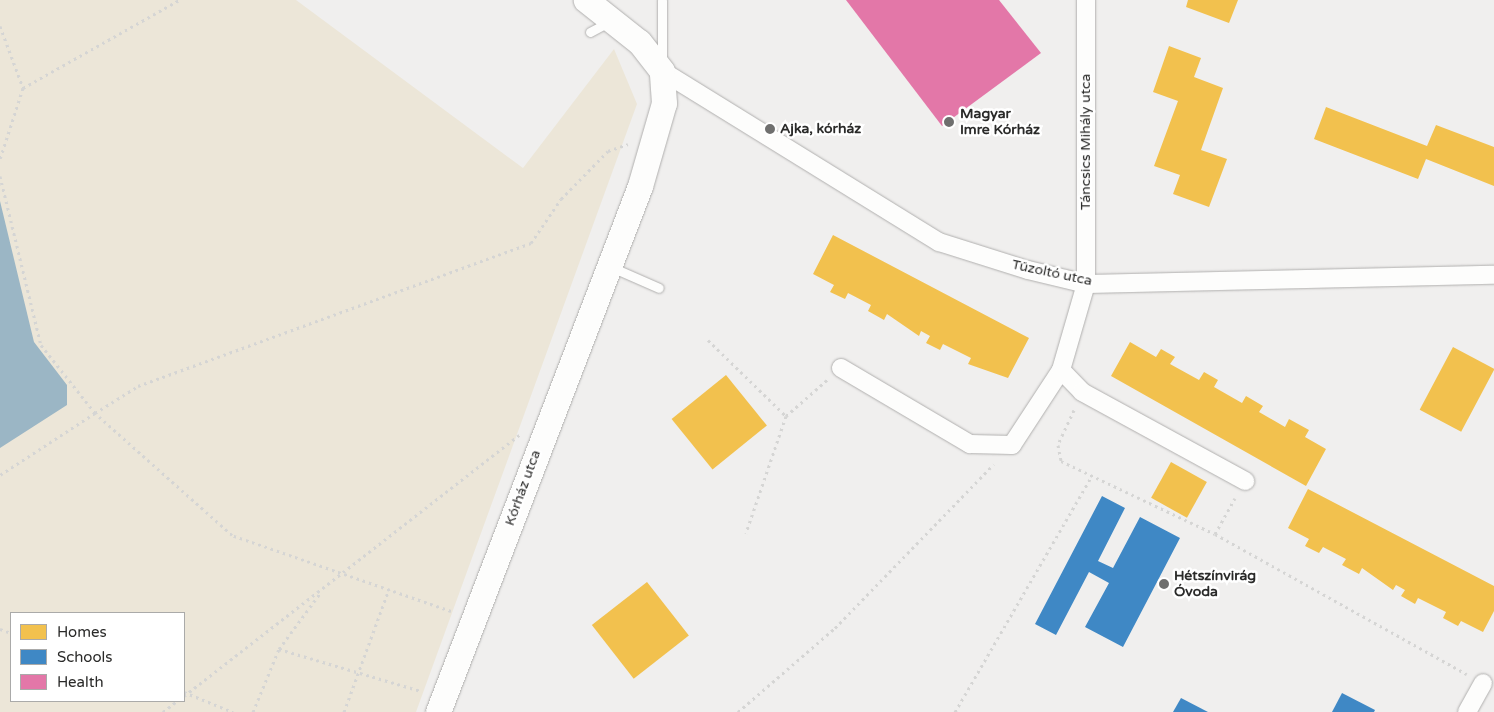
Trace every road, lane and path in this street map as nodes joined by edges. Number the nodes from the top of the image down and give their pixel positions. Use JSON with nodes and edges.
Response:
{"nodes":[{"id":1,"x":179,"y":0,"type":"edge"},
{"id":2,"x":586,"y":0,"type":"edge"},
{"id":3,"x":662,"y":0,"type":"edge"},
{"id":4,"x":1086,"y":0,"type":"edge"},
{"id":5,"x":612,"y":20,"type":"junction"},
{"id":6,"x":0,"y":26,"type":"edge"},
{"id":7,"x":590,"y":32,"type":"dead end"},
{"id":8,"x":662,"y":71,"type":"junction"},
{"id":9,"x":23,"y":88,"type":"junction"},
{"id":10,"x":654,"y":134,"type":"junction"},
{"id":11,"x":0,"y":159,"type":"edge"},
{"id":12,"x":0,"y":176,"type":"edge"},
{"id":13,"x":609,"y":267,"type":"junction"},
{"id":14,"x":1494,"y":275,"type":"edge"},
{"id":15,"x":1086,"y":284,"type":"junction"},
{"id":16,"x":659,"y":288,"type":"dead end"},
{"id":17,"x":708,"y":340,"type":"dead end"},
{"id":18,"x":841,"y":368,"type":"joint"},
{"id":19,"x":1061,"y":370,"type":"junction"},
{"id":20,"x":1082,"y":392,"type":"junction"},
{"id":21,"x":95,"y":413,"type":"junction"},
{"id":22,"x":786,"y":416,"type":"junction"},
{"id":23,"x":522,"y":433,"type":"dead end"},
{"id":24,"x":1012,"y":446,"type":"junction"},
{"id":25,"x":0,"y":475,"type":"edge"},
{"id":26,"x":1091,"y":478,"type":"junction"},
{"id":27,"x":1245,"y":481,"type":"joint"},
{"id":28,"x":746,"y":533,"type":"dead end"},
{"id":29,"x":1215,"y":534,"type":"junction"},
{"id":30,"x":346,"y":572,"type":"junction"},
{"id":31,"x":325,"y":587,"type":"junction"},
{"id":32,"x":389,"y":589,"type":"junction"},
{"id":33,"x":474,"y":618,"type":"junction"},
{"id":34,"x":279,"y":649,"type":"junction"},
{"id":35,"x":359,"y":672,"type":"junction"},
{"id":36,"x":1483,"y":683,"type":"joint"},
{"id":37,"x":185,"y":694,"type":"edge"},
{"id":38,"x":176,"y":702,"type":"edge"},
{"id":39,"x":442,"y":708,"type":"edge"},
{"id":40,"x":163,"y":712,"type":"edge"},
{"id":41,"x":232,"y":712,"type":"edge"},
{"id":42,"x":253,"y":712,"type":"edge"},
{"id":43,"x":344,"y":712,"type":"edge"},
{"id":44,"x":738,"y":712,"type":"edge"},
{"id":45,"x":955,"y":712,"type":"edge"},
{"id":46,"x":1467,"y":712,"type":"edge"}],
"edges":[{"from":1,"to":9,"type":"path"},
{"from":2,"to":5,"type":"main road"},
{"from":3,"to":8,"type":"lane"},
{"from":4,"to":15,"type":"street","name":"Táncsics Mihály utca"},
{"from":5,"to":7,"type":"lane"},
{"from":5,"to":8,"type":"main road"},
{"from":6,"to":9,"type":"path"},
{"from":8,"to":10,"type":"main road","name":"Kórház utca"},
{"from":8,"to":15,"type":"street","name":"Tűzoltó utca"},
{"from":9,"to":11,"type":"path"},
{"from":10,"to":13,"type":"main road","name":"Kórház utca"},
{"from":10,"to":21,"type":"path"},
{"from":12,"to":21,"type":"path"},
{"from":13,"to":16,"type":"lane"},
{"from":13,"to":33,"type":"main road","name":"Kórház utca"},
{"from":14,"to":15,"type":"street","name":"Tűzoltó utca"},
{"from":15,"to":19,"type":"street","name":"Táncsics Mihály utca"},
{"from":17,"to":22,"type":"path"},
{"from":18,"to":22,"type":"path"},
{"from":18,"to":24,"type":"street"},
{"from":19,"to":20,"type":"street"},
{"from":19,"to":24,"type":"street"},
{"from":20,"to":26,"type":"path"},
{"from":20,"to":27,"type":"street"},
{"from":21,"to":25,"type":"path"},
{"from":21,"to":30,"type":"path"},
{"from":22,"to":28,"type":"path"},
{"from":23,"to":30,"type":"path"},
{"from":24,"to":44,"type":"path"},
{"from":26,"to":29,"type":"path"},
{"from":26,"to":45,"type":"path"},
{"from":27,"to":29,"type":"path"},
{"from":29,"to":36,"type":"path"},
{"from":30,"to":31,"type":"path"},
{"from":30,"to":32,"type":"path"},
{"from":31,"to":34,"type":"path"},
{"from":31,"to":37,"type":"path"},
{"from":32,"to":33,"type":"path"},
{"from":32,"to":35,"type":"path"},
{"from":33,"to":39,"type":"main road","name":"Kórház utca"},
{"from":34,"to":35,"type":"path"},
{"from":34,"to":42,"type":"path"},
{"from":35,"to":39,"type":"path"},
{"from":35,"to":43,"type":"path"},
{"from":36,"to":46,"type":"street"},
{"from":37,"to":41,"type":"path"},
{"from":38,"to":40,"type":"path"}]}
